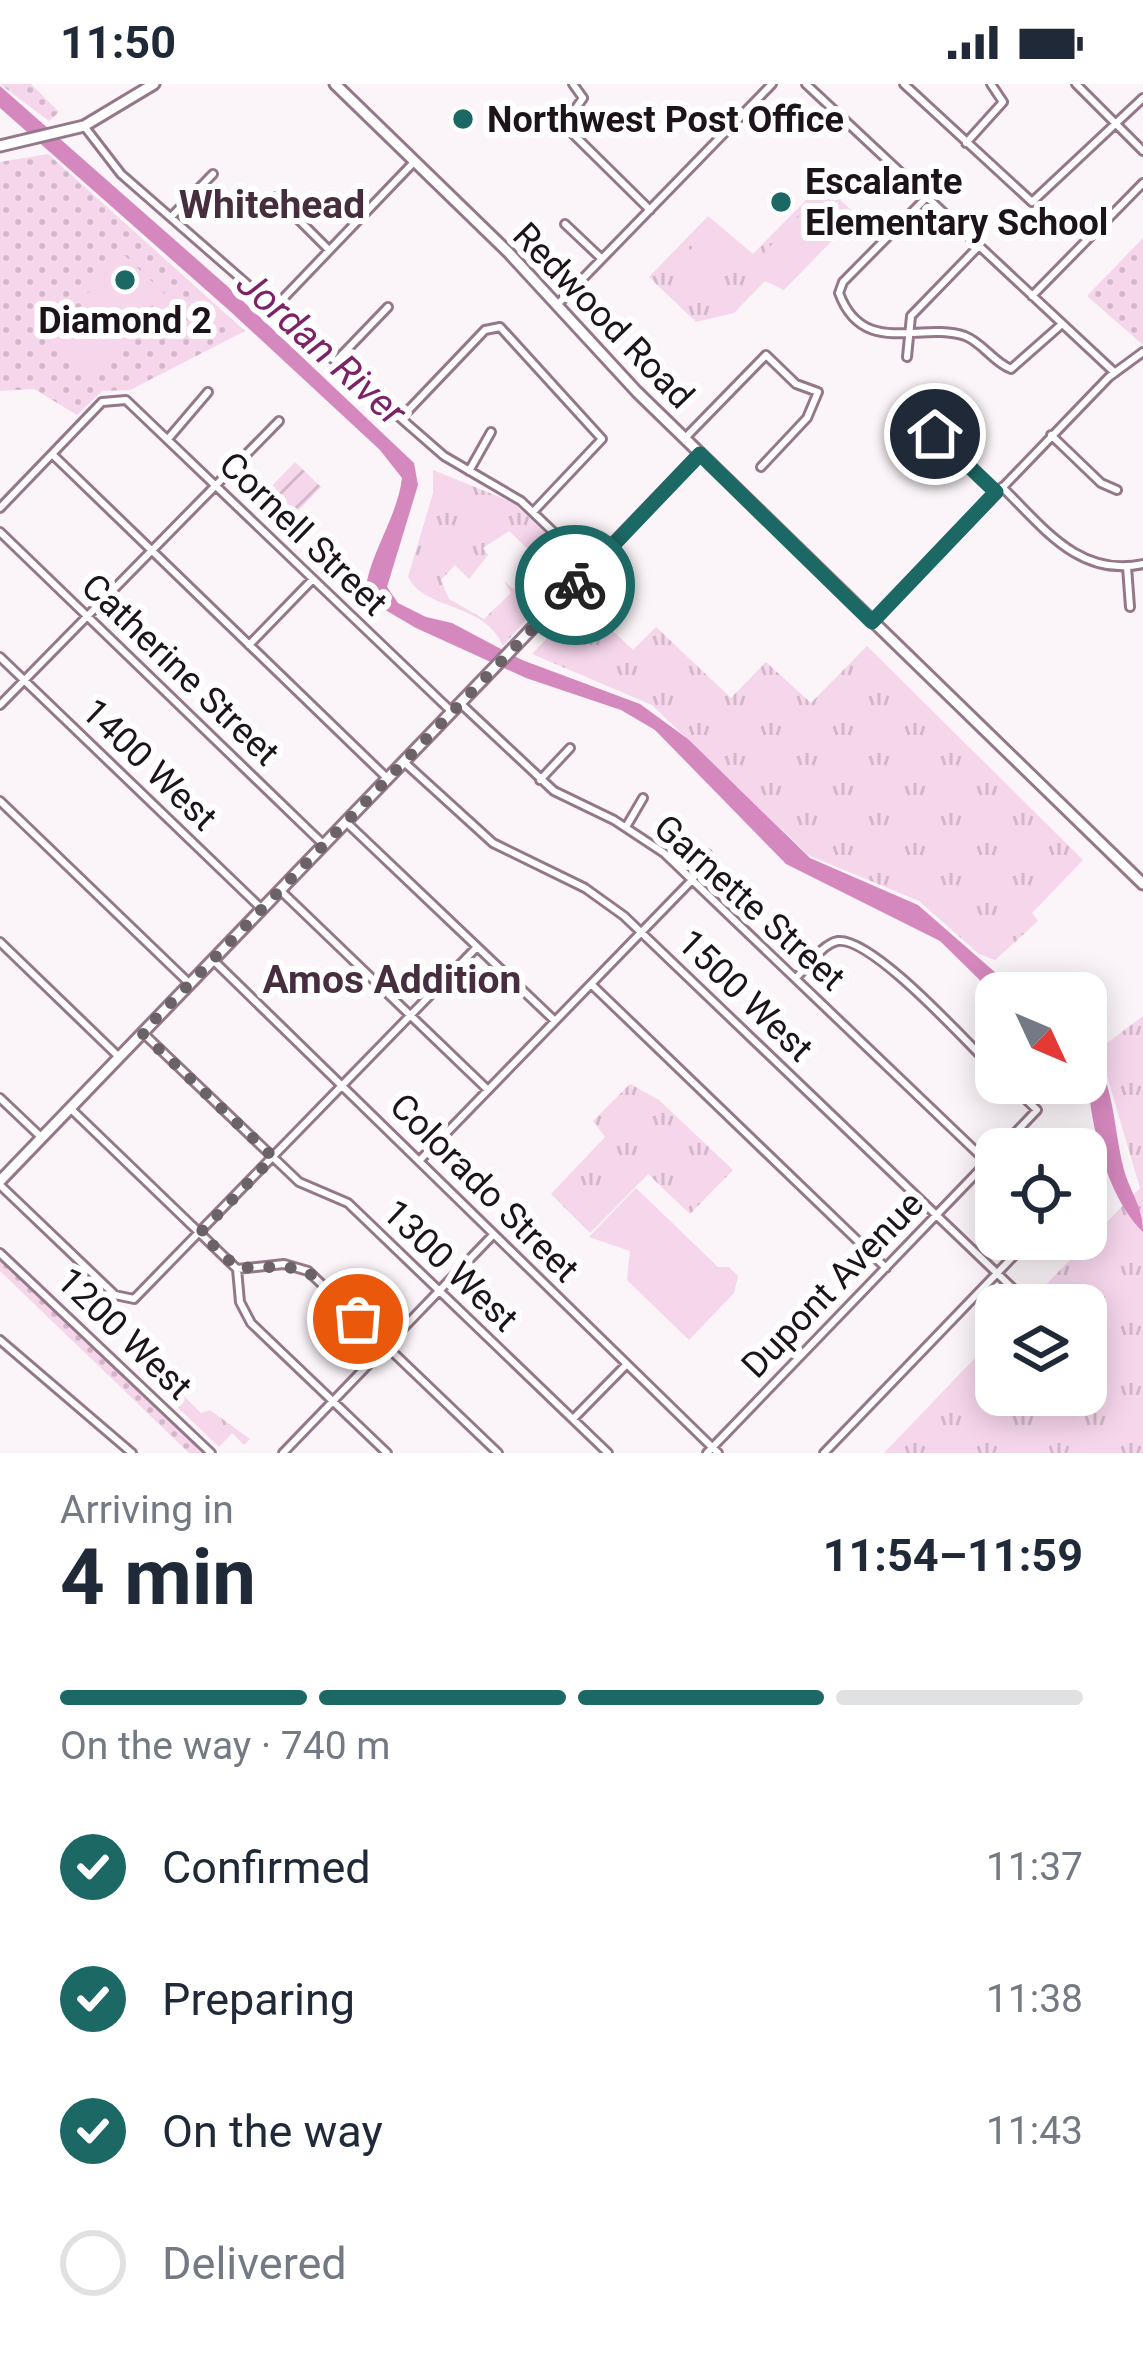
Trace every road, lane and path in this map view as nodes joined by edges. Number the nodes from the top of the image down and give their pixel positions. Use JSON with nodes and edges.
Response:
{"nodes":[{"id":1,"x":154,"y":84,"type":"edge"},
{"id":2,"x":335,"y":84,"type":"edge"},
{"id":3,"x":573,"y":84,"type":"edge"},
{"id":4,"x":772,"y":84,"type":"edge"},
{"id":5,"x":806,"y":84,"type":"edge"},
{"id":6,"x":904,"y":84,"type":"edge"},
{"id":7,"x":992,"y":84,"type":"edge"},
{"id":8,"x":1076,"y":84,"type":"edge"},
{"id":9,"x":1143,"y":98,"type":"edge"},
{"id":10,"x":1114,"y":122,"type":"junction"},
{"id":11,"x":83,"y":126,"type":"junction"},
{"id":12,"x":966,"y":143,"type":"junction"},
{"id":13,"x":0,"y":146,"type":"edge"},
{"id":14,"x":1143,"y":151,"type":"edge"},
{"id":15,"x":415,"y":161,"type":"junction"},
{"id":16,"x":213,"y":174,"type":"dead end"},
{"id":17,"x":1143,"y":183,"type":"edge"},
{"id":18,"x":927,"y":196,"type":"junction"},
{"id":19,"x":276,"y":197,"type":"dead end"},
{"id":20,"x":650,"y":210,"type":"junction"},
{"id":21,"x":172,"y":216,"type":"junction"},
{"id":22,"x":565,"y":224,"type":"dead end"},
{"id":23,"x":979,"y":246,"type":"junction"},
{"id":24,"x":329,"y":250,"type":"junction"},
{"id":25,"x":602,"y":259,"type":"junction"},
{"id":26,"x":1032,"y":296,"type":"junction"},
{"id":27,"x":556,"y":306,"type":"junction"},
{"id":28,"x":275,"y":307,"type":"junction"},
{"id":29,"x":388,"y":307,"type":"dead end"},
{"id":30,"x":1062,"y":324,"type":"junction"},
{"id":31,"x":908,"y":336,"type":"junction"},
{"id":32,"x":1143,"y":352,"type":"edge"},
{"id":33,"x":907,"y":357,"type":"dead end"},
{"id":34,"x":337,"y":361,"type":"junction"},
{"id":35,"x":1114,"y":372,"type":"junction"},
{"id":36,"x":208,"y":392,"type":"dead end"},
{"id":37,"x":401,"y":418,"type":"junction"},
{"id":38,"x":278,"y":421,"type":"dead end"},
{"id":39,"x":491,"y":432,"type":"dead end"},
{"id":40,"x":935,"y":434,"type":"dead end"},
{"id":41,"x":1051,"y":435,"type":"junction"},
{"id":42,"x":168,"y":439,"type":"junction"},
{"id":43,"x":685,"y":439,"type":"junction"},
{"id":44,"x":52,"y":454,"type":"junction"},
{"id":45,"x":700,"y":454,"type":"junction"},
{"id":46,"x":760,"y":467,"type":"dead end"},
{"id":47,"x":470,"y":471,"type":"junction"},
{"id":48,"x":215,"y":484,"type":"junction"},
{"id":49,"x":999,"y":489,"type":"junction"},
{"id":50,"x":1117,"y":490,"type":"dead end"},
{"id":51,"x":0,"y":508,"type":"edge"},
{"id":52,"x":533,"y":512,"type":"junction"},
{"id":53,"x":0,"y":532,"type":"edge"},
{"id":54,"x":150,"y":549,"type":"junction"},
{"id":55,"x":1143,"y":564,"type":"edge"},
{"id":56,"x":1127,"y":567,"type":"junction"},
{"id":57,"x":591,"y":568,"type":"junction"},
{"id":58,"x":313,"y":579,"type":"junction"},
{"id":59,"x":1130,"y":607,"type":"dead end"},
{"id":60,"x":86,"y":615,"type":"junction"},
{"id":61,"x":872,"y":622,"type":"junction"},
{"id":62,"x":249,"y":645,"type":"junction"},
{"id":63,"x":0,"y":658,"type":"edge"},
{"id":64,"x":24,"y":680,"type":"junction"},
{"id":65,"x":0,"y":705,"type":"edge"},
{"id":66,"x":456,"y":708,"type":"junction"},
{"id":67,"x":570,"y":748,"type":"dead end"},
{"id":68,"x":404,"y":761,"type":"junction"},
{"id":69,"x":388,"y":778,"type":"junction"},
{"id":70,"x":540,"y":780,"type":"junction"},
{"id":71,"x":643,"y":798,"type":"dead end"},
{"id":72,"x":0,"y":801,"type":"edge"},
{"id":73,"x":346,"y":821,"type":"junction"},
{"id":74,"x":626,"y":827,"type":"junction"},
{"id":75,"x":324,"y":844,"type":"junction"},
{"id":76,"x":707,"y":854,"type":"dead end"},
{"id":77,"x":692,"y":878,"type":"junction"},
{"id":78,"x":1143,"y":884,"type":"edge"},
{"id":79,"x":280,"y":890,"type":"junction"},
{"id":80,"x":262,"y":909,"type":"junction"},
{"id":81,"x":641,"y":932,"type":"junction"},
{"id":82,"x":0,"y":942,"type":"edge"},
{"id":83,"x":477,"y":947,"type":"junction"},
{"id":84,"x":213,"y":960,"type":"junction"},
{"id":85,"x":796,"y":978,"type":"junction"},
{"id":86,"x":190,"y":984,"type":"junction"},
{"id":87,"x":591,"y":984,"type":"junction"},
{"id":88,"x":411,"y":1016,"type":"junction"},
{"id":89,"x":554,"y":1022,"type":"junction"},
{"id":90,"x":142,"y":1033,"type":"junction"},
{"id":91,"x":975,"y":1051,"type":"edge"},
{"id":92,"x":119,"y":1057,"type":"junction"},
{"id":93,"x":344,"y":1085,"type":"junction"},
{"id":94,"x":488,"y":1090,"type":"junction"},
{"id":95,"x":0,"y":1098,"type":"edge"},
{"id":96,"x":1031,"y":1104,"type":"edge"},
{"id":97,"x":70,"y":1108,"type":"junction"},
{"id":98,"x":1020,"y":1128,"type":"edge"},
{"id":99,"x":41,"y":1138,"type":"junction"},
{"id":100,"x":975,"y":1150,"type":"edge"},
{"id":101,"x":273,"y":1157,"type":"junction"},
{"id":102,"x":421,"y":1160,"type":"junction"},
{"id":103,"x":975,"y":1174,"type":"edge"},
{"id":104,"x":0,"y":1183,"type":"edge"},
{"id":105,"x":936,"y":1215,"type":"junction"},
{"id":106,"x":200,"y":1233,"type":"junction"},
{"id":107,"x":492,"y":1236,"type":"junction"},
{"id":108,"x":0,"y":1252,"type":"edge"},
{"id":109,"x":1010,"y":1260,"type":"edge"},
{"id":110,"x":237,"y":1268,"type":"junction"},
{"id":111,"x":886,"y":1268,"type":"junction"},
{"id":112,"x":997,"y":1274,"type":"junction"},
{"id":113,"x":1008,"y":1284,"type":"edge"},
{"id":114,"x":440,"y":1291,"type":"junction"},
{"id":115,"x":0,"y":1340,"type":"edge"},
{"id":116,"x":386,"y":1346,"type":"junction"},
{"id":117,"x":626,"y":1364,"type":"junction"},
{"id":118,"x":333,"y":1401,"type":"junction"},
{"id":119,"x":573,"y":1419,"type":"junction"},
{"id":120,"x":712,"y":1451,"type":"edge"},
{"id":121,"x":132,"y":1453,"type":"edge"},
{"id":122,"x":211,"y":1453,"type":"edge"},
{"id":123,"x":283,"y":1453,"type":"edge"},
{"id":124,"x":387,"y":1453,"type":"edge"},
{"id":125,"x":498,"y":1453,"type":"edge"},
{"id":126,"x":608,"y":1453,"type":"edge"},
{"id":127,"x":824,"y":1453,"type":"edge"}],
"edges":[{"from":1,"to":11,"type":"main road"},
{"from":2,"to":15,"type":"main road","name":"Redwood Road"},
{"from":3,"to":20,"type":"street"},
{"from":4,"to":20,"type":"street"},
{"from":5,"to":18,"type":"street"},
{"from":6,"to":12,"type":"street"},
{"from":7,"to":12,"type":"street"},
{"from":8,"to":10,"type":"street"},
{"from":9,"to":10,"type":"street"},
{"from":10,"to":12,"type":"street"},
{"from":10,"to":14,"type":"street"},
{"from":11,"to":13,"type":"main road"},
{"from":11,"to":21,"type":"street"},
{"from":15,"to":24,"type":"street"},
{"from":15,"to":27,"type":"main road","name":"Redwood Road"},
{"from":16,"to":21,"type":"street"},
{"from":17,"to":26,"type":"street"},
{"from":18,"to":23,"type":"street"},
{"from":18,"to":31,"type":"street"},
{"from":19,"to":24,"type":"street"},
{"from":20,"to":25,"type":"street"},
{"from":21,"to":28,"type":"street"},
{"from":22,"to":25,"type":"street"},
{"from":23,"to":26,"type":"street"},
{"from":23,"to":31,"type":"street"},
{"from":24,"to":28,"type":"street"},
{"from":25,"to":27,"type":"street"},
{"from":26,"to":30,"type":"street"},
{"from":27,"to":43,"type":"main road","name":"Redwood Road"},
{"from":28,"to":34,"type":"street"},
{"from":29,"to":34,"type":"street"},
{"from":30,"to":31,"type":"street"},
{"from":30,"to":35,"type":"street"},
{"from":31,"to":33,"type":"street"},
{"from":32,"to":35,"type":"street"},
{"from":34,"to":37,"type":"street"},
{"from":35,"to":41,"type":"street"},
{"from":36,"to":42,"type":"street"},
{"from":37,"to":47,"type":"street"},
{"from":37,"to":52,"type":"street"},
{"from":38,"to":48,"type":"street"},
{"from":39,"to":47,"type":"street"},
{"from":40,"to":49,"type":"street"},
{"from":41,"to":49,"type":"street"},
{"from":41,"to":50,"type":"street"},
{"from":42,"to":44,"type":"street","name":"Cornell Street"},
{"from":42,"to":48,"type":"street","name":"Cornell Street"},
{"from":43,"to":45,"type":"main road","name":"Redwood Road"},
{"from":43,"to":46,"type":"street"},
{"from":44,"to":51,"type":"street"},
{"from":44,"to":54,"type":"street"},
{"from":45,"to":57,"type":"main road"},
{"from":45,"to":61,"type":"main road","name":"Redwood Road"},
{"from":47,"to":52,"type":"street"},
{"from":48,"to":54,"type":"street"},
{"from":48,"to":58,"type":"street","name":"Cornell Street"},
{"from":49,"to":56,"type":"street"},
{"from":49,"to":61,"type":"street"},
{"from":52,"to":57,"type":"street"},
{"from":53,"to":60,"type":"street","name":"Catherine Street"},
{"from":54,"to":60,"type":"street"},
{"from":54,"to":62,"type":"street"},
{"from":55,"to":56,"type":"street"},
{"from":56,"to":59,"type":"street"},
{"from":57,"to":66,"type":"main road"},
{"from":58,"to":62,"type":"street"},
{"from":58,"to":66,"type":"street","name":"Cornell Street"},
{"from":60,"to":64,"type":"street"},
{"from":60,"to":75,"type":"street","name":"Catherine Street"},
{"from":61,"to":78,"type":"main road","name":"Redwood Road"},
{"from":62,"to":69,"type":"street"},
{"from":63,"to":64,"type":"street","name":"1400 West"},
{"from":64,"to":65,"type":"street"},
{"from":64,"to":80,"type":"street","name":"1400 West"},
{"from":66,"to":68,"type":"main road"},
{"from":66,"to":70,"type":"street","name":"Garnette Street"},
{"from":67,"to":70,"type":"street"},
{"from":68,"to":69,"type":"main road"},
{"from":68,"to":81,"type":"street","name":"1500 West"},
{"from":69,"to":73,"type":"main road"},
{"from":70,"to":74,"type":"street","name":"Garnette Street"},
{"from":71,"to":74,"type":"street"},
{"from":72,"to":86,"type":"street"},
{"from":73,"to":75,"type":"main road"},
{"from":73,"to":83,"type":"street"},
{"from":74,"to":77,"type":"street","name":"Garnette Street"},
{"from":75,"to":79,"type":"main road"},
{"from":76,"to":77,"type":"street"},
{"from":77,"to":81,"type":"street"},
{"from":77,"to":85,"type":"street","name":"Garnette Street"},
{"from":79,"to":80,"type":"main road"},
{"from":79,"to":88,"type":"street"},
{"from":80,"to":84,"type":"main road"},
{"from":81,"to":87,"type":"street"},
{"from":81,"to":105,"type":"street","name":"1500 West"},
{"from":82,"to":92,"type":"street"},
{"from":83,"to":88,"type":"street"},
{"from":83,"to":89,"type":"street"},
{"from":84,"to":86,"type":"main road"},
{"from":84,"to":93,"type":"street","name":"Colorado Street"},
{"from":85,"to":91,"type":"street"},
{"from":85,"to":100,"type":"street","name":"Garnette Street"},
{"from":86,"to":90,"type":"main road"},
{"from":87,"to":89,"type":"street"},
{"from":87,"to":111,"type":"street"},
{"from":88,"to":93,"type":"street"},
{"from":88,"to":94,"type":"street"},
{"from":89,"to":94,"type":"street"},
{"from":90,"to":92,"type":"main road"},
{"from":90,"to":101,"type":"street","name":"1300 West"},
{"from":92,"to":97,"type":"main road"},
{"from":93,"to":101,"type":"street"},
{"from":93,"to":102,"type":"street","name":"Colorado Street"},
{"from":94,"to":102,"type":"street"},
{"from":95,"to":99,"type":"street"},
{"from":96,"to":98,"type":"street","name":"Dupont Avenue"},
{"from":97,"to":99,"type":"main road"},
{"from":97,"to":106,"type":"street"},
{"from":99,"to":104,"type":"main road"},
{"from":101,"to":106,"type":"street"},
{"from":101,"to":114,"type":"street","name":"1300 West"},
{"from":102,"to":107,"type":"street","name":"Colorado Street"},
{"from":103,"to":105,"type":"street","name":"Dupont Avenue"},
{"from":104,"to":106,"type":"street"},
{"from":105,"to":111,"type":"street","name":"Dupont Avenue"},
{"from":105,"to":112,"type":"street","name":"1500 West"},
{"from":106,"to":110,"type":"street"},
{"from":107,"to":114,"type":"street"},
{"from":107,"to":117,"type":"street","name":"Colorado Street"},
{"from":108,"to":122,"type":"street","name":"1200 West"},
{"from":109,"to":112,"type":"street"},
{"from":110,"to":116,"type":"street"},
{"from":110,"to":118,"type":"street"},
{"from":111,"to":120,"type":"street","name":"Dupont Avenue"},
{"from":112,"to":113,"type":"street","name":"1500 West"},
{"from":112,"to":127,"type":"street"},
{"from":114,"to":116,"type":"street"},
{"from":114,"to":119,"type":"street","name":"1300 West"},
{"from":115,"to":121,"type":"street"},
{"from":116,"to":118,"type":"street"},
{"from":116,"to":125,"type":"street"},
{"from":117,"to":119,"type":"street"},
{"from":117,"to":120,"type":"street","name":"Colorado Street"},
{"from":118,"to":123,"type":"street"},
{"from":118,"to":124,"type":"street"},
{"from":119,"to":126,"type":"street","name":"1300 West"}]}
